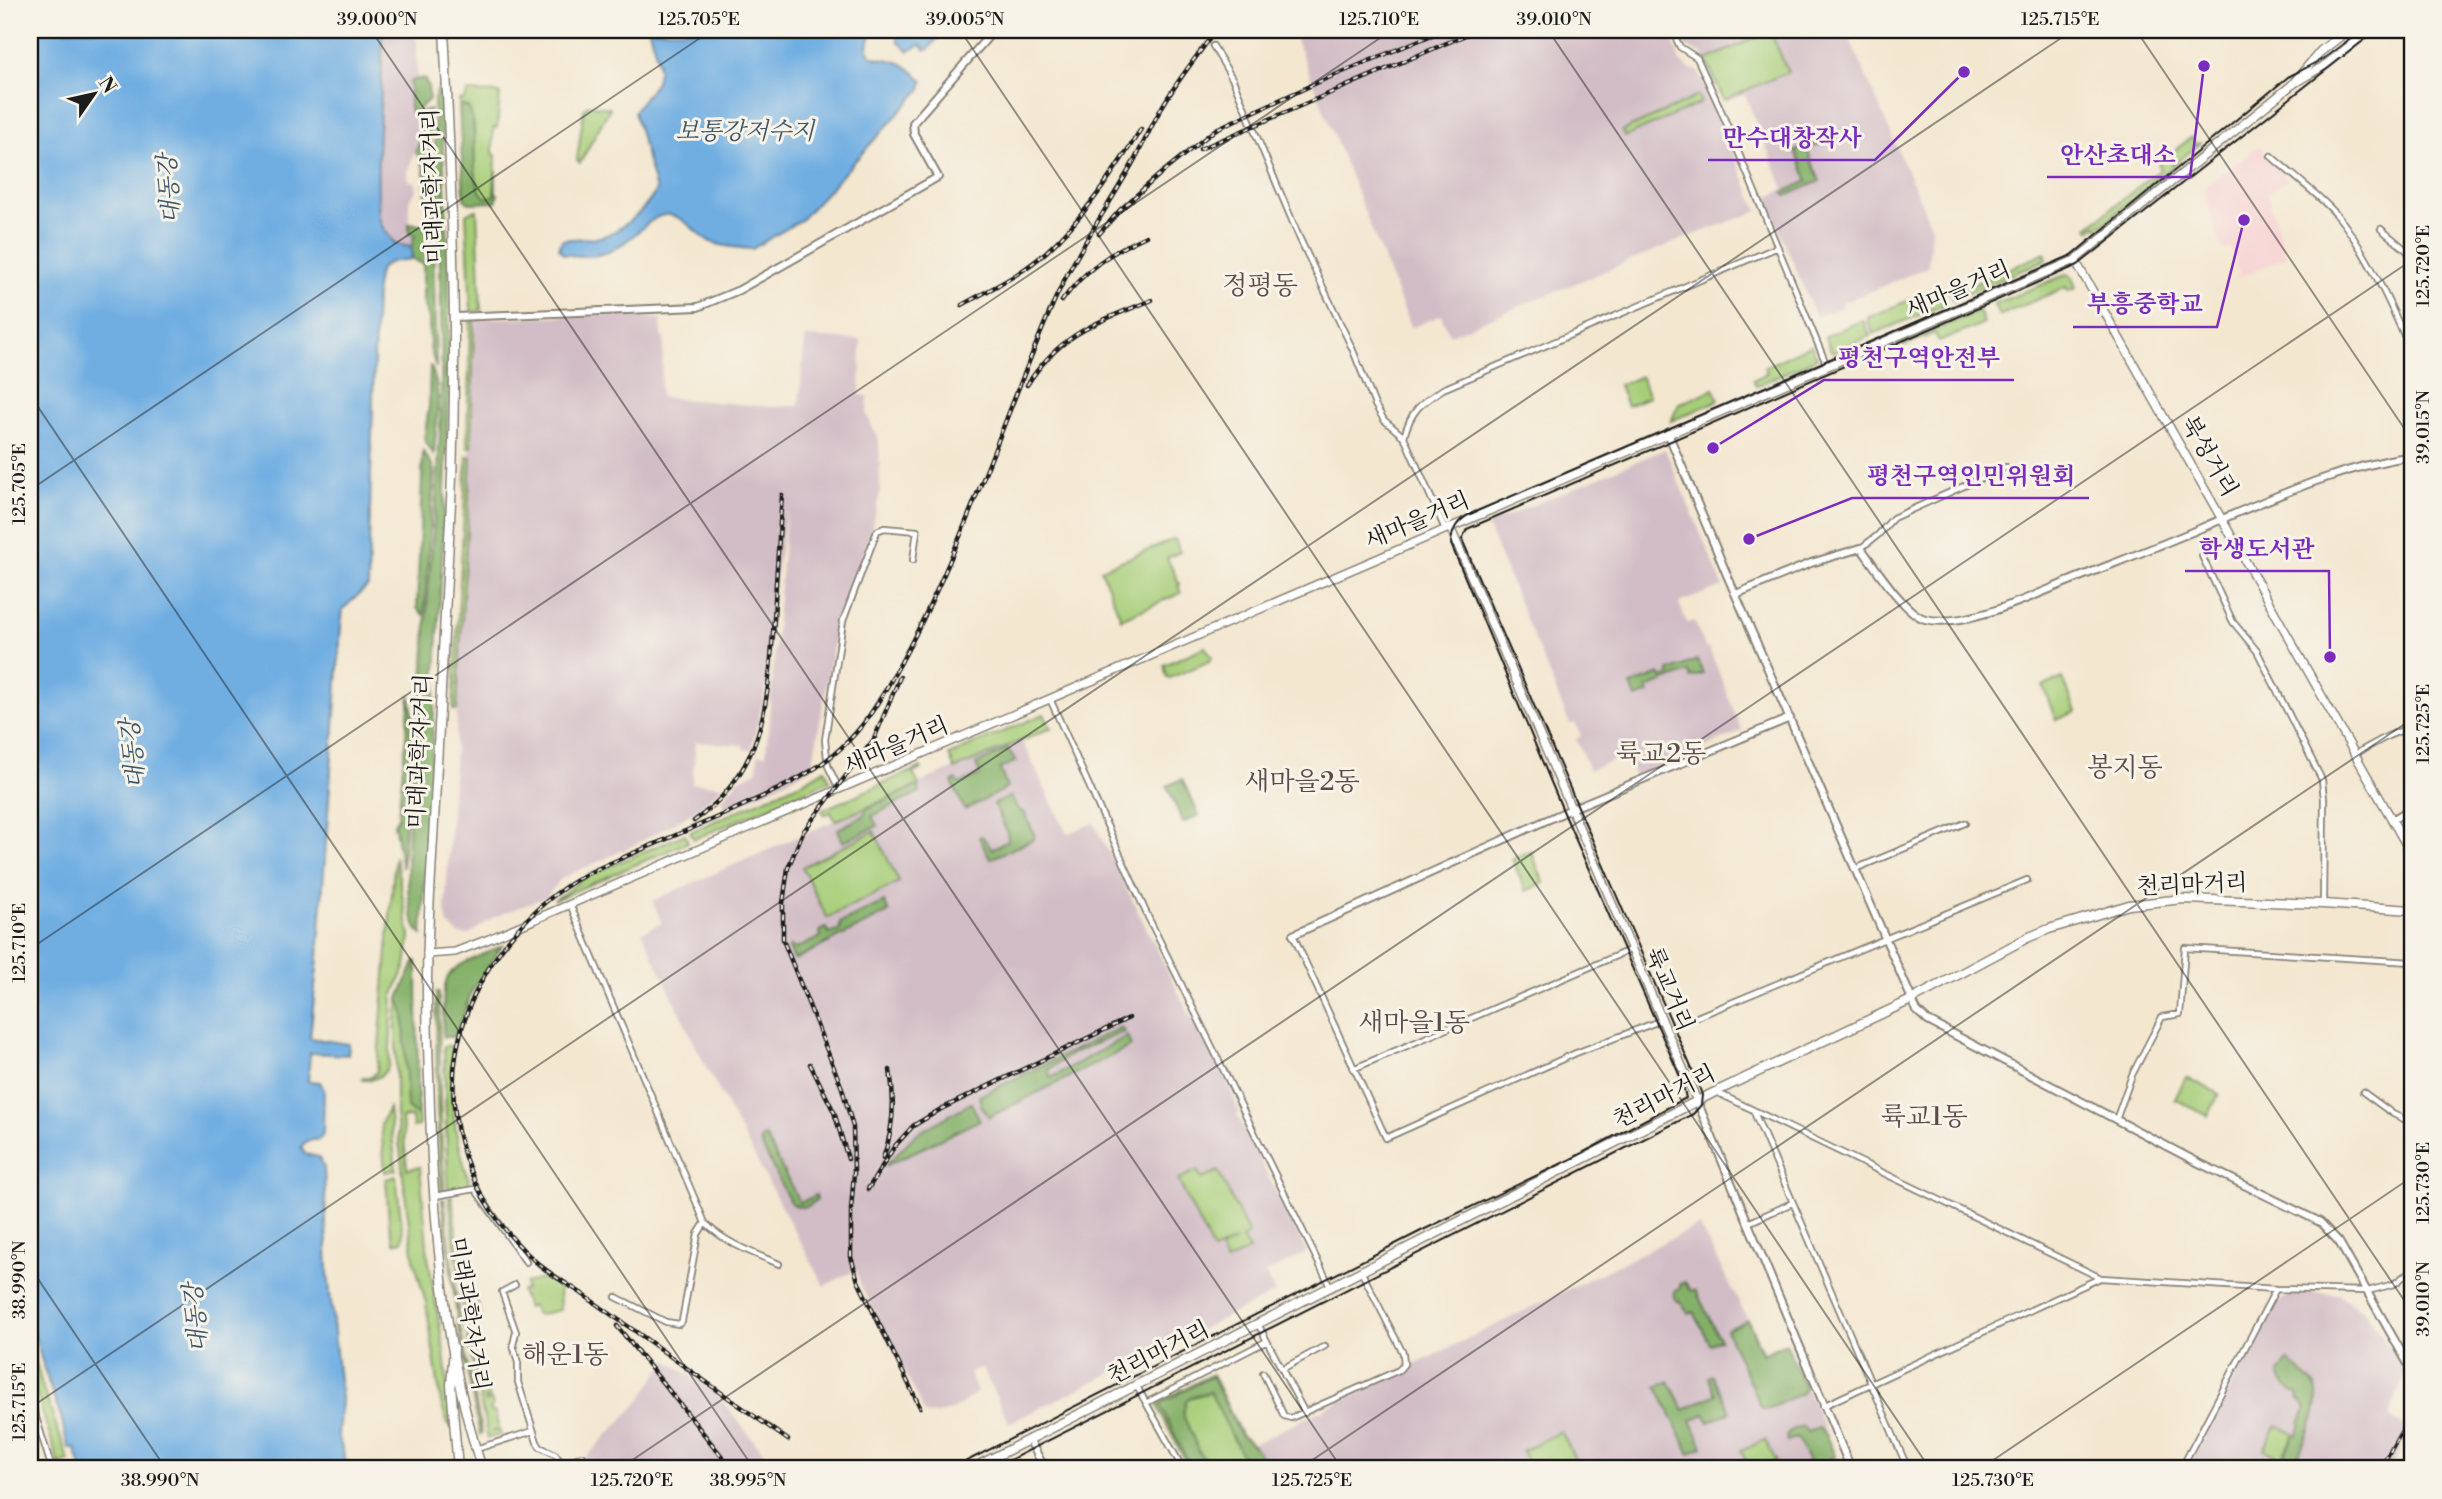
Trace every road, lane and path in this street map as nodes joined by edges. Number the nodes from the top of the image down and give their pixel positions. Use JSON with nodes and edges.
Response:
{"nodes":[{"id":1,"x":444,"y":30,"type":"edge"},
{"id":2,"x":994,"y":30,"type":"edge"},
{"id":3,"x":1673,"y":30,"type":"edge"},
{"id":4,"x":2348,"y":30,"type":"edge"},
{"id":5,"x":2370,"y":30,"type":"edge"},
{"id":6,"x":1213,"y":46,"type":"dead end"},
{"id":7,"x":2293,"y":84,"type":"junction"},
{"id":8,"x":2271,"y":156,"type":"dead end"},
{"id":9,"x":2381,"y":229,"type":"dead end"},
{"id":10,"x":1777,"y":247,"type":"junction"},
{"id":11,"x":2412,"y":255,"type":"edge"},
{"id":12,"x":2075,"y":260,"type":"junction"},
{"id":13,"x":455,"y":317,"type":"junction"},
{"id":14,"x":2412,"y":353,"type":"edge"},
{"id":15,"x":1827,"y":366,"type":"junction"},
{"id":16,"x":1668,"y":433,"type":"junction"},
{"id":17,"x":1404,"y":437,"type":"junction"},
{"id":18,"x":2412,"y":456,"type":"edge"},
{"id":19,"x":2006,"y":467,"type":"dead end"},
{"id":20,"x":2223,"y":518,"type":"junction"},
{"id":21,"x":1447,"y":528,"type":"junction"},
{"id":22,"x":1861,"y":548,"type":"junction"},
{"id":23,"x":2202,"y":556,"type":"dead end"},
{"id":24,"x":912,"y":560,"type":"dead end"},
{"id":25,"x":1736,"y":594,"type":"junction"},
{"id":26,"x":1050,"y":699,"type":"junction"},
{"id":27,"x":1790,"y":718,"type":"junction"},
{"id":28,"x":2412,"y":726,"type":"edge"},
{"id":29,"x":2356,"y":754,"type":"junction"},
{"id":30,"x":839,"y":790,"type":"junction"},
{"id":31,"x":1572,"y":808,"type":"junction"},
{"id":32,"x":2412,"y":808,"type":"edge"},
{"id":33,"x":2392,"y":820,"type":"junction"},
{"id":34,"x":1965,"y":822,"type":"dead end"},
{"id":35,"x":2412,"y":855,"type":"edge"},
{"id":36,"x":1855,"y":870,"type":"junction"},
{"id":37,"x":2027,"y":880,"type":"dead end"},
{"id":38,"x":570,"y":904,"type":"junction"},
{"id":39,"x":2323,"y":904,"type":"junction"},
{"id":40,"x":2412,"y":910,"type":"edge"},
{"id":41,"x":1293,"y":935,"type":"joint"},
{"id":42,"x":1884,"y":939,"type":"junction"},
{"id":43,"x":1632,"y":949,"type":"junction"},
{"id":44,"x":427,"y":954,"type":"junction"},
{"id":45,"x":2412,"y":962,"type":"edge"},
{"id":46,"x":1911,"y":1000,"type":"junction"},
{"id":47,"x":1697,"y":1017,"type":"dead end"},
{"id":48,"x":1663,"y":1020,"type":"junction"},
{"id":49,"x":1353,"y":1069,"type":"junction"},
{"id":50,"x":1715,"y":1092,"type":"junction"},
{"id":51,"x":2363,"y":1092,"type":"dead end"},
{"id":52,"x":1697,"y":1101,"type":"junction"},
{"id":53,"x":1752,"y":1110,"type":"junction"},
{"id":54,"x":2116,"y":1120,"type":"junction"},
{"id":55,"x":2412,"y":1123,"type":"edge"},
{"id":56,"x":434,"y":1196,"type":"junction"},
{"id":57,"x":1792,"y":1203,"type":"junction"},
{"id":58,"x":705,"y":1223,"type":"junction"},
{"id":59,"x":1747,"y":1224,"type":"junction"},
{"id":60,"x":526,"y":1262,"type":"dead end"},
{"id":61,"x":779,"y":1264,"type":"dead end"},
{"id":62,"x":2412,"y":1270,"type":"edge"},
{"id":63,"x":1361,"y":1271,"type":"junction"},
{"id":64,"x":2101,"y":1278,"type":"junction"},
{"id":65,"x":515,"y":1285,"type":"dead end"},
{"id":66,"x":1330,"y":1287,"type":"junction"},
{"id":67,"x":2276,"y":1289,"type":"junction"},
{"id":68,"x":2368,"y":1291,"type":"junction"},
{"id":69,"x":616,"y":1297,"type":"dead end"},
{"id":70,"x":1258,"y":1323,"type":"junction"},
{"id":71,"x":1267,"y":1341,"type":"junction"},
{"id":72,"x":1325,"y":1346,"type":"dead end"},
{"id":73,"x":454,"y":1348,"type":"junction"},
{"id":74,"x":1282,"y":1369,"type":"junction"},
{"id":75,"x":2412,"y":1371,"type":"edge"},
{"id":76,"x":1263,"y":1373,"type":"dead end"},
{"id":77,"x":1871,"y":1384,"type":"junction"},
{"id":78,"x":1136,"y":1385,"type":"junction"},
{"id":79,"x":30,"y":1398,"type":"edge"},
{"id":80,"x":1146,"y":1403,"type":"junction"},
{"id":81,"x":1823,"y":1406,"type":"junction"},
{"id":82,"x":1305,"y":1413,"type":"junction"},
{"id":83,"x":533,"y":1431,"type":"junction"},
{"id":84,"x":1029,"y":1439,"type":"junction"},
{"id":85,"x":476,"y":1449,"type":"junction"},
{"id":86,"x":583,"y":1456,"type":"dead end"},
{"id":87,"x":52,"y":1469,"type":"edge"},
{"id":88,"x":458,"y":1469,"type":"edge"},
{"id":89,"x":482,"y":1469,"type":"edge"},
{"id":90,"x":971,"y":1469,"type":"edge"},
{"id":91,"x":1045,"y":1469,"type":"edge"},
{"id":92,"x":1183,"y":1469,"type":"edge"},
{"id":93,"x":1851,"y":1469,"type":"edge"},
{"id":94,"x":1908,"y":1469,"type":"edge"},
{"id":95,"x":2181,"y":1469,"type":"edge"}],
"edges":[{"from":1,"to":13,"type":"main road","name":"미래과학자거리"},
{"from":2,"to":13,"type":"street"},
{"from":3,"to":10,"type":"street"},
{"from":4,"to":7,"type":"main road"},
{"from":5,"to":7,"type":"main road","name":"새마을거리"},
{"from":6,"to":17,"type":"street"},
{"from":7,"to":12,"type":"main road","name":"새마을거리"},
{"from":8,"to":14,"type":"street"},
{"from":9,"to":11,"type":"street"},
{"from":10,"to":15,"type":"street"},
{"from":10,"to":17,"type":"street"},
{"from":12,"to":15,"type":"main road","name":"새마을거리"},
{"from":12,"to":20,"type":"main road","name":"북성거리"},
{"from":13,"to":44,"type":"main road","name":"미래과학자거리"},
{"from":15,"to":16,"type":"main road","name":"새마을거리"},
{"from":16,"to":21,"type":"main road","name":"새마을거리"},
{"from":16,"to":25,"type":"street"},
{"from":17,"to":21,"type":"street"},
{"from":18,"to":20,"type":"street"},
{"from":19,"to":22,"type":"street"},
{"from":20,"to":22,"type":"street"},
{"from":20,"to":29,"type":"main road","name":"북성거리"},
{"from":21,"to":26,"type":"main road","name":"새마을거리"},
{"from":21,"to":31,"type":"main road","name":"륙교거리"},
{"from":22,"to":25,"type":"street"},
{"from":23,"to":39,"type":"street"},
{"from":24,"to":30,"type":"street"},
{"from":25,"to":27,"type":"street"},
{"from":26,"to":30,"type":"main road","name":"새마을거리"},
{"from":26,"to":66,"type":"street"},
{"from":27,"to":31,"type":"street"},
{"from":27,"to":36,"type":"street"},
{"from":28,"to":29,"type":"street"},
{"from":29,"to":33,"type":"main road","name":"북성거리"},
{"from":30,"to":38,"type":"main road","name":"새마을거리"},
{"from":31,"to":41,"type":"street"},
{"from":31,"to":43,"type":"main road","name":"륙교거리"},
{"from":32,"to":33,"type":"street"},
{"from":33,"to":35,"type":"main road","name":"북성거리"},
{"from":34,"to":36,"type":"street"},
{"from":36,"to":42,"type":"street"},
{"from":37,"to":42,"type":"street"},
{"from":38,"to":44,"type":"main road","name":"새마을거리"},
{"from":38,"to":58,"type":"street"},
{"from":39,"to":40,"type":"main road","name":"천리마거리"},
{"from":39,"to":46,"type":"main road","name":"천리마거리"},
{"from":41,"to":49,"type":"street"},
{"from":42,"to":46,"type":"street"},
{"from":42,"to":47,"type":"street"},
{"from":43,"to":48,"type":"main road","name":"륙교거리"},
{"from":43,"to":49,"type":"street"},
{"from":44,"to":56,"type":"main road","name":"미래과학자거리"},
{"from":45,"to":54,"type":"street"},
{"from":46,"to":50,"type":"main road","name":"천리마거리"},
{"from":46,"to":54,"type":"street"},
{"from":48,"to":49,"type":"street"},
{"from":48,"to":52,"type":"main road","name":"륙교거리"},
{"from":50,"to":52,"type":"main road","name":"천리마거리"},
{"from":50,"to":53,"type":"street"},
{"from":51,"to":55,"type":"street"},
{"from":52,"to":59,"type":"street","name":"륙교거리"},
{"from":52,"to":63,"type":"main road","name":"천리마거리"},
{"from":53,"to":57,"type":"street"},
{"from":53,"to":64,"type":"street"},
{"from":54,"to":68,"type":"street"},
{"from":56,"to":60,"type":"street"},
{"from":56,"to":73,"type":"main road","name":"미래과학자거리"},
{"from":57,"to":59,"type":"street"},
{"from":57,"to":77,"type":"street"},
{"from":58,"to":61,"type":"street"},
{"from":58,"to":69,"type":"street"},
{"from":59,"to":81,"type":"street","name":"륙교거리"},
{"from":62,"to":68,"type":"street"},
{"from":63,"to":66,"type":"main road","name":"천리마거리"},
{"from":63,"to":82,"type":"street"},
{"from":64,"to":67,"type":"street"},
{"from":64,"to":77,"type":"street"},
{"from":65,"to":83,"type":"street"},
{"from":66,"to":70,"type":"main road","name":"천리마거리"},
{"from":67,"to":68,"type":"street"},
{"from":67,"to":95,"type":"street"},
{"from":68,"to":75,"type":"street"},
{"from":70,"to":71,"type":"street"},
{"from":70,"to":78,"type":"main road","name":"천리마거리"},
{"from":71,"to":74,"type":"street"},
{"from":71,"to":80,"type":"street"},
{"from":72,"to":74,"type":"street"},
{"from":73,"to":85,"type":"main road","name":"미래과학자거리"},
{"from":73,"to":88,"type":"main road"},
{"from":74,"to":82,"type":"street"},
{"from":76,"to":82,"type":"street"},
{"from":77,"to":81,"type":"street"},
{"from":77,"to":94,"type":"street"},
{"from":78,"to":80,"type":"street"},
{"from":78,"to":84,"type":"main road","name":"천리마거리"},
{"from":79,"to":87,"type":"street"},
{"from":80,"to":92,"type":"street"},
{"from":81,"to":93,"type":"street","name":"륙교거리"},
{"from":83,"to":85,"type":"street"},
{"from":83,"to":86,"type":"street"},
{"from":84,"to":90,"type":"main road","name":"천리마거리"},
{"from":84,"to":91,"type":"street"},
{"from":85,"to":89,"type":"main road","name":"미래과학자거리"}]}
